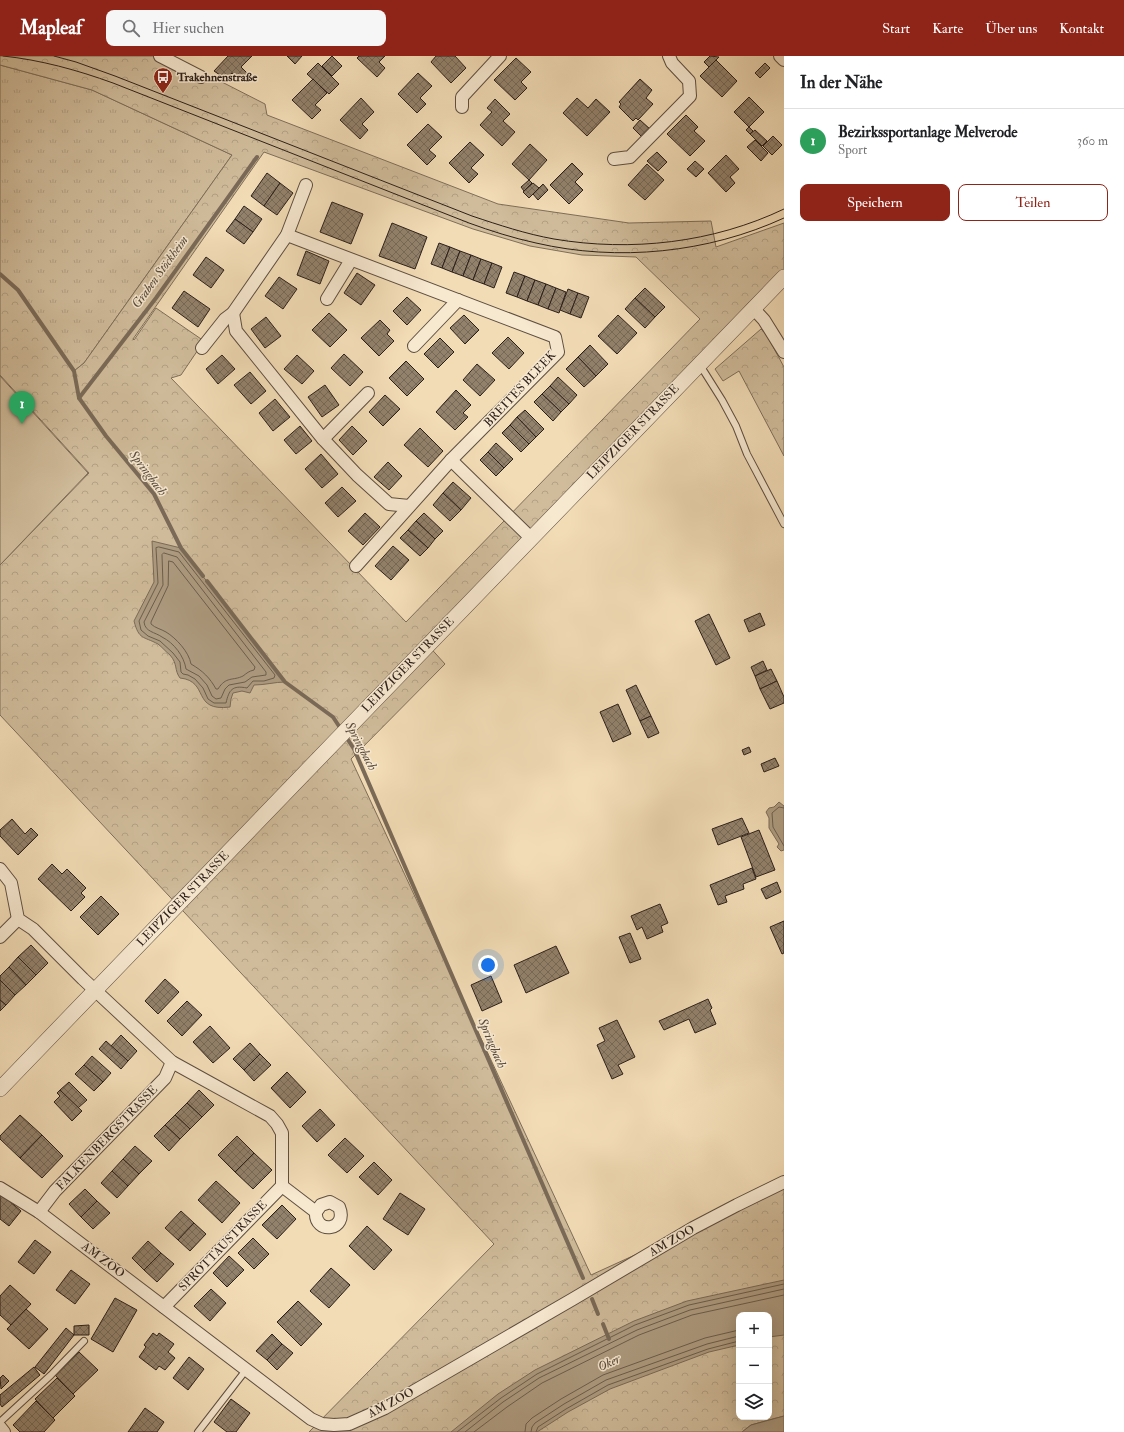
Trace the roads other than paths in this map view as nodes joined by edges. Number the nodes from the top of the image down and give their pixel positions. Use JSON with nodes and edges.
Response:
{"nodes":[{"id":1,"x":160,"y":56,"type":"edge"},
{"id":2,"x":500,"y":56,"type":"edge"},
{"id":3,"x":669,"y":56,"type":"edge"},
{"id":4,"x":780,"y":56,"type":"edge"},
{"id":5,"x":784,"y":60,"type":"edge"},
{"id":6,"x":201,"y":77,"type":"dead end"},
{"id":7,"x":462,"y":107,"type":"dead end"},
{"id":8,"x":614,"y":159,"type":"dead end"},
{"id":9,"x":306,"y":185,"type":"dead end"},
{"id":10,"x":287,"y":235,"type":"junction"},
{"id":11,"x":351,"y":260,"type":"junction"},
{"id":12,"x":784,"y":277,"type":"edge"},
{"id":13,"x":327,"y":299,"type":"dead end"},
{"id":14,"x":458,"y":300,"type":"junction"},
{"id":15,"x":753,"y":308,"type":"junction"},
{"id":16,"x":233,"y":313,"type":"junction"},
{"id":17,"x":414,"y":346,"type":"dead end"},
{"id":18,"x":202,"y":348,"type":"dead end"},
{"id":19,"x":784,"y":352,"type":"edge"},
{"id":20,"x":699,"y":364,"type":"junction"},
{"id":21,"x":368,"y":393,"type":"dead end"},
{"id":22,"x":323,"y":439,"type":"junction"},
{"id":23,"x":451,"y":460,"type":"junction"},
{"id":24,"x":409,"y":506,"type":"junction"},
{"id":25,"x":784,"y":524,"type":"edge"},
{"id":26,"x":531,"y":538,"type":"junction"},
{"id":27,"x":356,"y":566,"type":"dead end"},
{"id":28,"x":0,"y":869,"type":"edge"},
{"id":29,"x":18,"y":919,"type":"junction"},
{"id":30,"x":0,"y":937,"type":"edge"},
{"id":31,"x":96,"y":990,"type":"junction"},
{"id":32,"x":172,"y":1062,"type":"junction"},
{"id":33,"x":0,"y":1089,"type":"edge"},
{"id":34,"x":784,"y":1182,"type":"edge"},
{"id":35,"x":282,"y":1186,"type":"junction"},
{"id":36,"x":0,"y":1188,"type":"edge"},
{"id":37,"x":39,"y":1212,"type":"junction"},
{"id":38,"x":316,"y":1212,"type":"dead end"},
{"id":39,"x":164,"y":1307,"type":"junction"},
{"id":40,"x":84,"y":1342,"type":"dead end"},
{"id":41,"x":246,"y":1370,"type":"junction"},
{"id":42,"x":0,"y":1422,"type":"edge"},
{"id":43,"x":0,"y":1427,"type":"edge"},
{"id":44,"x":4,"y":1432,"type":"edge"},
{"id":45,"x":198,"y":1432,"type":"edge"}],
"edges":[{"from":1,"to":6,"type":"street"},
{"from":2,"to":7,"type":"street"},
{"from":3,"to":8,"type":"street"},
{"from":4,"to":5,"type":"street"},
{"from":9,"to":10,"type":"street"},
{"from":10,"to":11,"type":"street","name":"BREITES BLEEK"},
{"from":10,"to":16,"type":"street"},
{"from":11,"to":13,"type":"street"},
{"from":11,"to":14,"type":"street","name":"BREITES BLEEK"},
{"from":12,"to":15,"type":"street","name":"LEIPZIGER STRASSE"},
{"from":14,"to":17,"type":"street"},
{"from":14,"to":23,"type":"street","name":"BREITES BLEEK"},
{"from":15,"to":19,"type":"street"},
{"from":15,"to":20,"type":"street","name":"LEIPZIGER STRASSE"},
{"from":16,"to":18,"type":"street"},
{"from":16,"to":22,"type":"street"},
{"from":20,"to":25,"type":"lane"},
{"from":20,"to":26,"type":"street","name":"LEIPZIGER STRASSE"},
{"from":21,"to":22,"type":"street"},
{"from":22,"to":24,"type":"street"},
{"from":23,"to":24,"type":"street","name":"BREITES BLEEK"},
{"from":23,"to":26,"type":"street"},
{"from":24,"to":27,"type":"street","name":"BREITES BLEEK"},
{"from":26,"to":31,"type":"street","name":"LEIPZIGER STRASSE"},
{"from":28,"to":29,"type":"street"},
{"from":29,"to":30,"type":"street"},
{"from":29,"to":31,"type":"street"},
{"from":31,"to":32,"type":"street"},
{"from":31,"to":33,"type":"street","name":"LEIPZIGER STRASSE"},
{"from":32,"to":35,"type":"street"},
{"from":32,"to":37,"type":"street","name":"FALKENBERGSTRASSE"},
{"from":34,"to":41,"type":"street","name":"AM ZOO"},
{"from":35,"to":38,"type":"street"},
{"from":35,"to":39,"type":"street","name":"SPROTTAUSTRASSE"},
{"from":36,"to":37,"type":"street","name":"AM ZOO"},
{"from":37,"to":39,"type":"street","name":"AM ZOO"},
{"from":39,"to":41,"type":"street","name":"AM ZOO"},
{"from":40,"to":42,"type":"lane"},
{"from":41,"to":45,"type":"lane"},
{"from":43,"to":44,"type":"street"}]}
